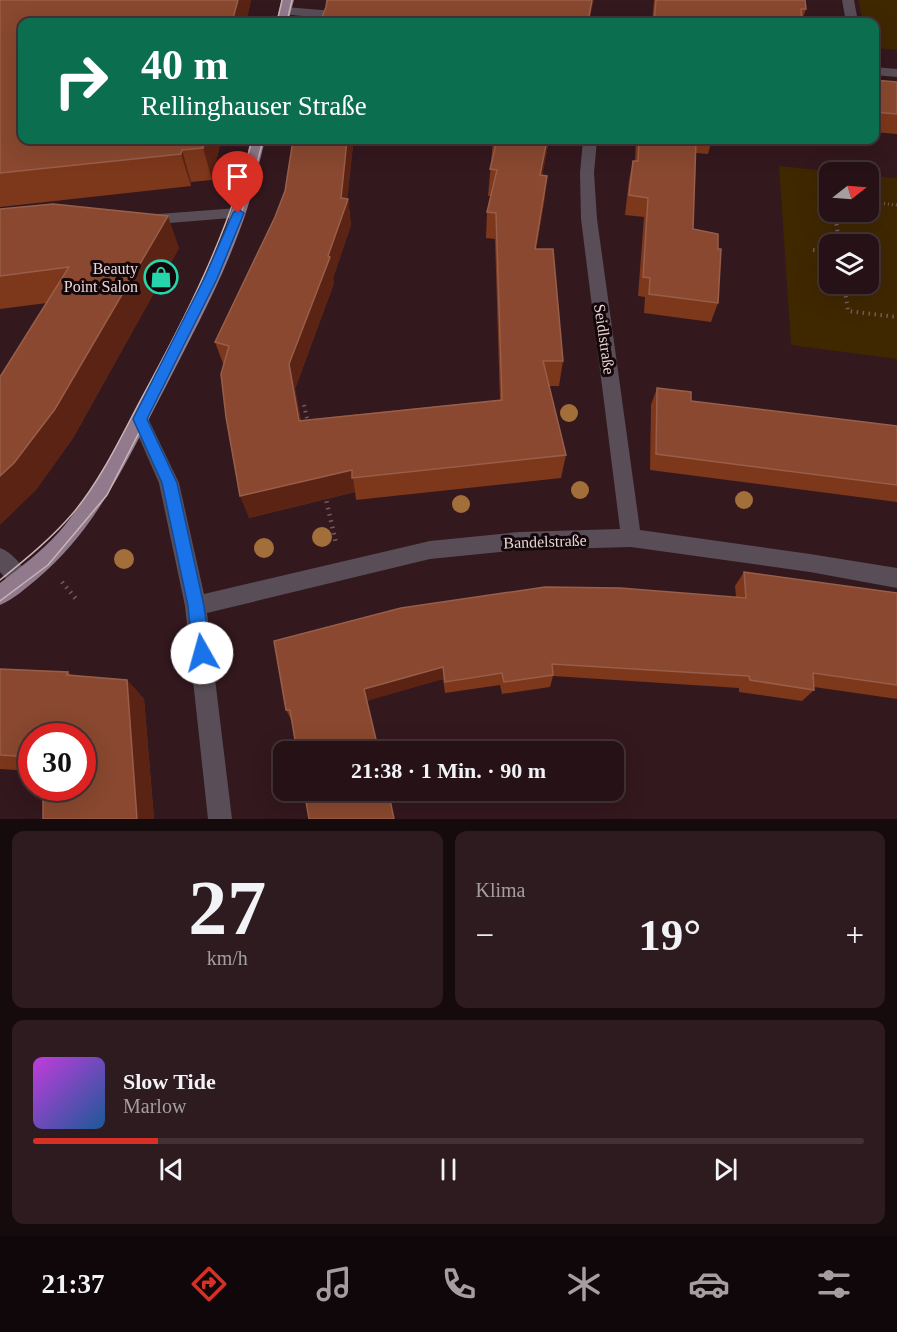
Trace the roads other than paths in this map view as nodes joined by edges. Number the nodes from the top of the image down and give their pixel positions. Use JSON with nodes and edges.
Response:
{"nodes":[{"id":1,"x":848,"y":0,"type":"edge"},
{"id":2,"x":285,"y":11,"type":"edge"},
{"id":3,"x":354,"y":17,"type":"edge"},
{"id":4,"x":851,"y":18,"type":"edge"},
{"id":5,"x":879,"y":71,"type":"edge"},
{"id":6,"x":897,"y":73,"type":"edge"},
{"id":7,"x":257,"y":144,"type":"edge"},
{"id":8,"x":590,"y":144,"type":"edge"},
{"id":9,"x":238,"y":213,"type":"junction"},
{"id":10,"x":126,"y":222,"type":"edge"},
{"id":11,"x":140,"y":419,"type":"junction"},
{"id":12,"x":631,"y":538,"type":"junction"},
{"id":13,"x":0,"y":557,"type":"edge"},
{"id":14,"x":897,"y":578,"type":"edge"},
{"id":15,"x":20,"y":580,"type":"junction"},
{"id":16,"x":0,"y":595,"type":"edge"},
{"id":17,"x":196,"y":606,"type":"junction"},
{"id":18,"x":220,"y":819,"type":"edge"}],
"edges":[{"from":1,"to":4,"type":"street"},
{"from":2,"to":3,"type":"street"},
{"from":5,"to":6,"type":"street"},
{"from":7,"to":9,"type":"main road"},
{"from":8,"to":12,"type":"street","name":"Seidlstraße"},
{"from":9,"to":10,"type":"street"},
{"from":9,"to":11,"type":"main road"},
{"from":11,"to":15,"type":"main road"},
{"from":11,"to":17,"type":"street"},
{"from":12,"to":14,"type":"street","name":"Bandelstraße"},
{"from":12,"to":17,"type":"street","name":"Bandelstraße"},
{"from":13,"to":15,"type":"street"},
{"from":15,"to":16,"type":"main road"},
{"from":17,"to":18,"type":"street"}]}
